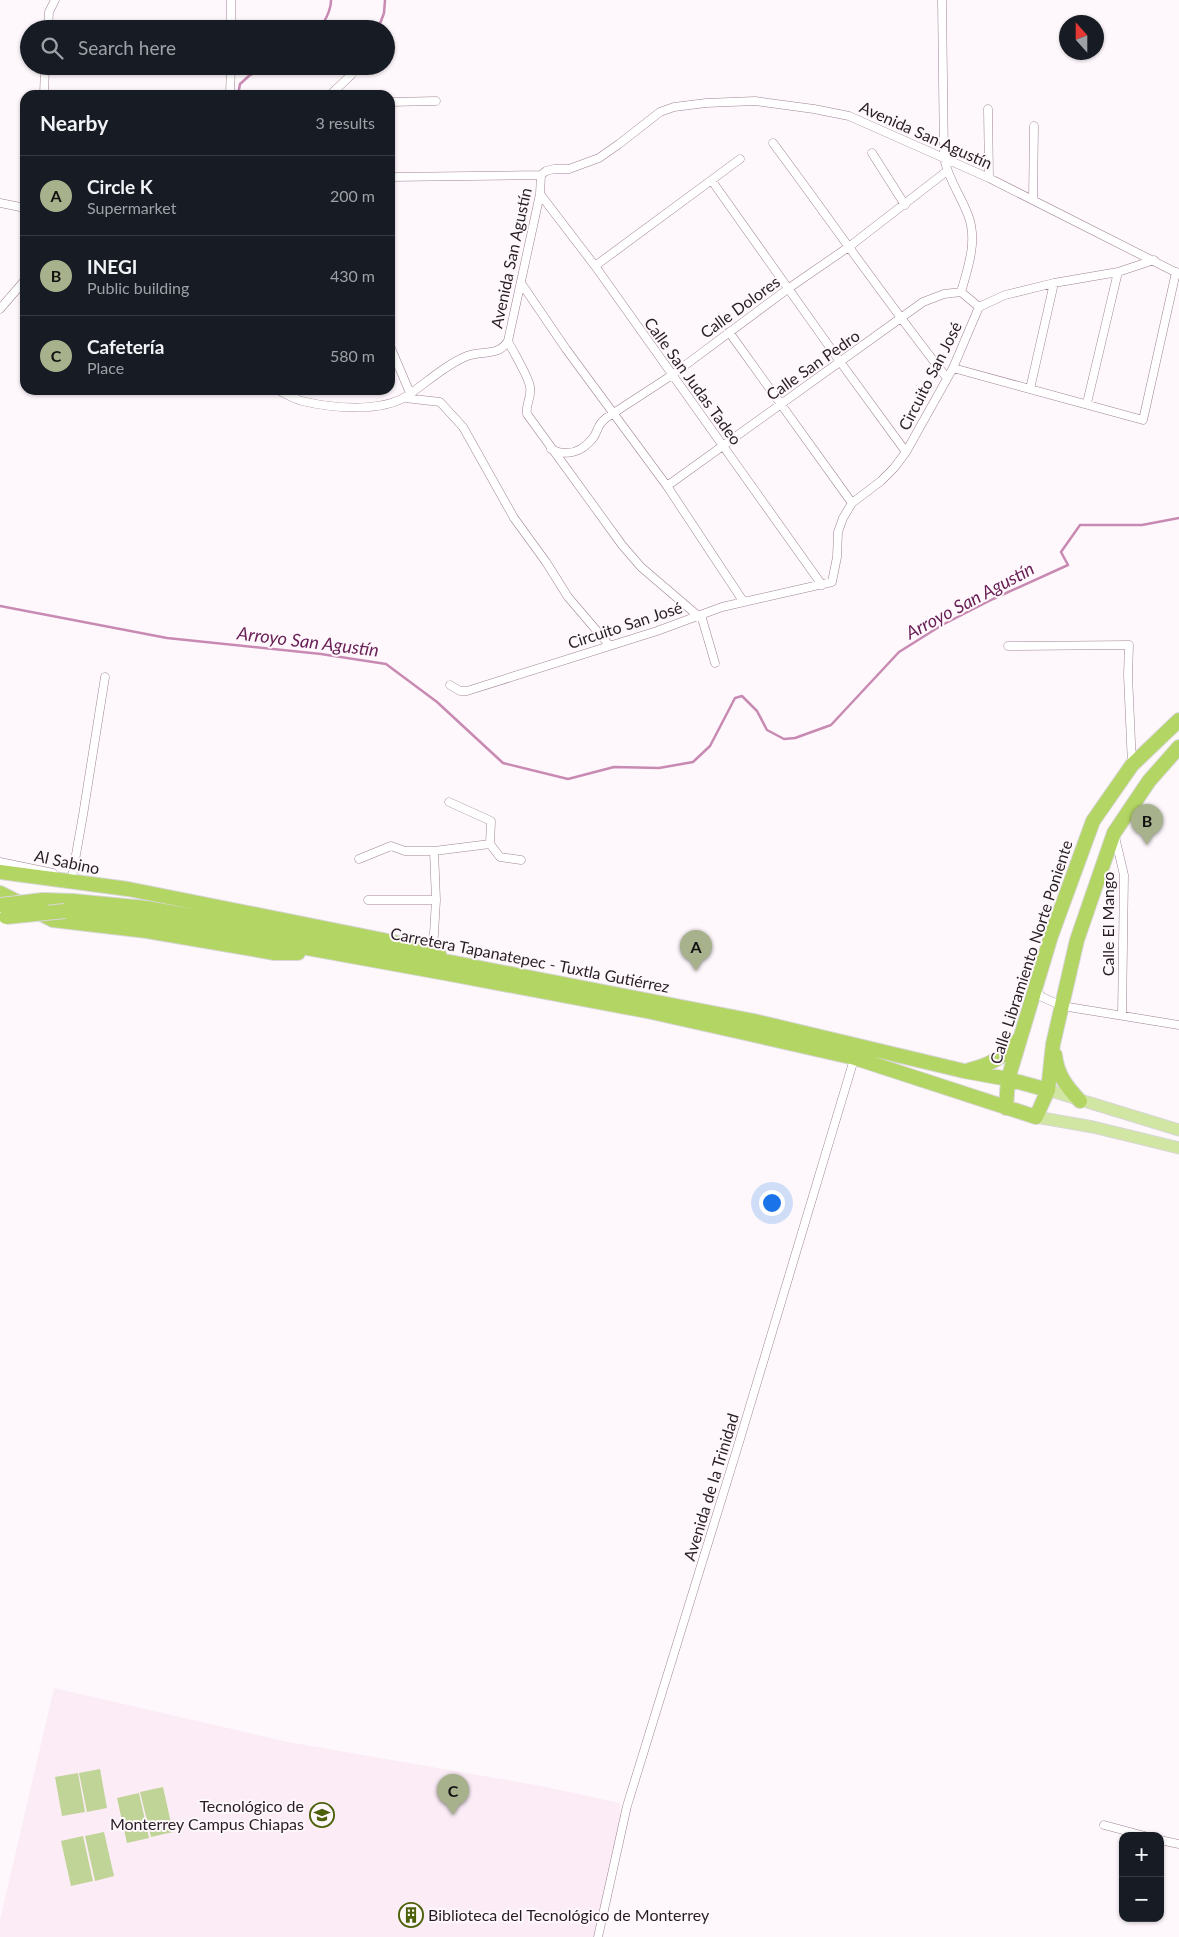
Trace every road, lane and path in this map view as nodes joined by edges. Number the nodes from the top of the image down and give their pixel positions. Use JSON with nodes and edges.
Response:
{"nodes":[{"id":1,"x":55,"y":0,"type":"edge"},
{"id":2,"x":231,"y":0,"type":"edge"},
{"id":3,"x":942,"y":0,"type":"edge"},
{"id":4,"x":49,"y":20,"type":"edge"},
{"id":5,"x":231,"y":20,"type":"edge"},
{"id":6,"x":45,"y":75,"type":"edge"},
{"id":7,"x":231,"y":75,"type":"edge"},
{"id":8,"x":351,"y":75,"type":"dead end"},
{"id":9,"x":44,"y":90,"type":"edge"},
{"id":10,"x":230,"y":90,"type":"edge"},
{"id":11,"x":335,"y":90,"type":"edge"},
{"id":12,"x":436,"y":101,"type":"dead end"},
{"id":13,"x":395,"y":102,"type":"edge"},
{"id":14,"x":988,"y":108,"type":"dead end"},
{"id":15,"x":1034,"y":126,"type":"dead end"},
{"id":16,"x":773,"y":143,"type":"dead end"},
{"id":17,"x":872,"y":153,"type":"dead end"},
{"id":18,"x":944,"y":158,"type":"junction"},
{"id":19,"x":740,"y":159,"type":"dead end"},
{"id":20,"x":947,"y":171,"type":"junction"},
{"id":21,"x":541,"y":175,"type":"junction"},
{"id":22,"x":395,"y":177,"type":"edge"},
{"id":23,"x":989,"y":178,"type":"junction"},
{"id":24,"x":712,"y":181,"type":"junction"},
{"id":25,"x":540,"y":194,"type":"junction"},
{"id":26,"x":1033,"y":199,"type":"junction"},
{"id":27,"x":0,"y":204,"type":"edge"},
{"id":28,"x":905,"y":205,"type":"junction"},
{"id":29,"x":20,"y":207,"type":"edge"},
{"id":30,"x":850,"y":246,"type":"junction"},
{"id":31,"x":1154,"y":260,"type":"junction"},
{"id":32,"x":595,"y":266,"type":"junction"},
{"id":33,"x":1118,"y":272,"type":"junction"},
{"id":34,"x":1177,"y":273,"type":"edge"},
{"id":35,"x":521,"y":283,"type":"junction"},
{"id":36,"x":1054,"y":283,"type":"junction"},
{"id":37,"x":20,"y":286,"type":"edge"},
{"id":38,"x":789,"y":288,"type":"junction"},
{"id":39,"x":960,"y":292,"type":"junction"},
{"id":40,"x":979,"y":308,"type":"junction"},
{"id":41,"x":0,"y":310,"type":"edge"},
{"id":42,"x":900,"y":319,"type":"junction"},
{"id":43,"x":729,"y":332,"type":"junction"},
{"id":44,"x":508,"y":341,"type":"junction"},
{"id":45,"x":395,"y":358,"type":"edge"},
{"id":46,"x":841,"y":363,"type":"junction"},
{"id":47,"x":953,"y":368,"type":"junction"},
{"id":48,"x":672,"y":375,"type":"junction"},
{"id":49,"x":947,"y":378,"type":"junction"},
{"id":50,"x":1030,"y":390,"type":"junction"},
{"id":51,"x":410,"y":393,"type":"junction"},
{"id":52,"x":290,"y":395,"type":"edge"},
{"id":53,"x":403,"y":398,"type":"junction"},
{"id":54,"x":1087,"y":403,"type":"junction"},
{"id":55,"x":781,"y":404,"type":"junction"},
{"id":56,"x":614,"y":414,"type":"junction"},
{"id":57,"x":723,"y":446,"type":"junction"},
{"id":58,"x":551,"y":449,"type":"junction"},
{"id":59,"x":906,"y":452,"type":"junction"},
{"id":60,"x":667,"y":486,"type":"junction"},
{"id":61,"x":852,"y":503,"type":"junction"},
{"id":62,"x":822,"y":585,"type":"junction"},
{"id":63,"x":744,"y":601,"type":"junction"},
{"id":64,"x":699,"y":615,"type":"junction"},
{"id":65,"x":609,"y":646,"type":"junction"},
{"id":66,"x":1008,"y":646,"type":"dead end"},
{"id":67,"x":715,"y":663,"type":"dead end"},
{"id":68,"x":105,"y":677,"type":"dead end"},
{"id":69,"x":450,"y":685,"type":"dead end"},
{"id":70,"x":1179,"y":720,"type":"edge"},
{"id":71,"x":1179,"y":747,"type":"edge"},
{"id":72,"x":1132,"y":765,"type":"junction"},
{"id":73,"x":449,"y":802,"type":"dead end"},
{"id":74,"x":1114,"y":833,"type":"junction"},
{"id":75,"x":490,"y":844,"type":"junction"},
{"id":76,"x":434,"y":851,"type":"junction"},
{"id":77,"x":359,"y":859,"type":"dead end"},
{"id":78,"x":521,"y":860,"type":"dead end"},
{"id":79,"x":0,"y":862,"type":"edge"},
{"id":80,"x":0,"y":872,"type":"edge"},
{"id":81,"x":72,"y":877,"type":"junction"},
{"id":82,"x":128,"y":889,"type":"junction"},
{"id":83,"x":368,"y":900,"type":"dead end"},
{"id":84,"x":436,"y":900,"type":"junction"},
{"id":85,"x":2,"y":903,"type":"edge"},
{"id":86,"x":433,"y":950,"type":"junction"},
{"id":87,"x":344,"y":955,"type":"junction"},
{"id":88,"x":454,"y":963,"type":"junction"},
{"id":89,"x":1035,"y":989,"type":"junction"},
{"id":90,"x":1062,"y":1006,"type":"junction"},
{"id":91,"x":1122,"y":1015,"type":"junction"},
{"id":92,"x":1179,"y":1025,"type":"edge"},
{"id":93,"x":1021,"y":1036,"type":"junction"},
{"id":94,"x":1053,"y":1044,"type":"junction"},
{"id":95,"x":856,"y":1053,"type":"junction"},
{"id":96,"x":964,"y":1072,"type":"junction"},
{"id":97,"x":1008,"y":1078,"type":"junction"},
{"id":98,"x":1048,"y":1090,"type":"junction"},
{"id":99,"x":1080,"y":1101,"type":"junction"},
{"id":100,"x":1006,"y":1108,"type":"junction"},
{"id":101,"x":1036,"y":1117,"type":"junction"},
{"id":102,"x":1179,"y":1130,"type":"edge"},
{"id":103,"x":1179,"y":1148,"type":"edge"},
{"id":104,"x":1104,"y":1826,"type":"dead end"},
{"id":105,"x":1129,"y":1832,"type":"edge"},
{"id":106,"x":1164,"y":1841,"type":"edge"},
{"id":107,"x":1179,"y":1844,"type":"edge"},
{"id":108,"x":598,"y":1937,"type":"edge"}],
"edges":[{"from":1,"to":4,"type":"street"},
{"from":2,"to":5,"type":"street"},
{"from":3,"to":18,"type":"street"},
{"from":6,"to":9,"type":"street"},
{"from":7,"to":10,"type":"street"},
{"from":8,"to":11,"type":"street"},
{"from":12,"to":13,"type":"street"},
{"from":14,"to":23,"type":"street"},
{"from":15,"to":26,"type":"street"},
{"from":16,"to":30,"type":"street"},
{"from":17,"to":28,"type":"street"},
{"from":18,"to":20,"type":"street"},
{"from":18,"to":21,"type":"street","name":"Avenida San Agustín"},
{"from":18,"to":23,"type":"street","name":"Avenida San Agustín"},
{"from":19,"to":24,"type":"street"},
{"from":20,"to":28,"type":"street","name":"Calle Dolores"},
{"from":20,"to":39,"type":"street"},
{"from":21,"to":22,"type":"street"},
{"from":21,"to":25,"type":"street","name":"Avenida San Agustín"},
{"from":23,"to":26,"type":"street","name":"Avenida San Agustín"},
{"from":24,"to":32,"type":"street"},
{"from":24,"to":38,"type":"street"},
{"from":25,"to":32,"type":"street","name":"Calle San Judas Tadeo"},
{"from":25,"to":35,"type":"street","name":"Avenida San Agustín"},
{"from":26,"to":31,"type":"street","name":"Avenida San Agustín"},
{"from":27,"to":29,"type":"street"},
{"from":28,"to":30,"type":"street","name":"Calle Dolores"},
{"from":30,"to":38,"type":"street","name":"Calle Dolores"},
{"from":30,"to":42,"type":"street"},
{"from":31,"to":33,"type":"street","name":"Circuito San José"},
{"from":31,"to":34,"type":"street","name":"Avenida San Agustín"},
{"from":32,"to":48,"type":"street","name":"Calle San Judas Tadeo"},
{"from":33,"to":36,"type":"street","name":"Circuito San José"},
{"from":33,"to":54,"type":"street"},
{"from":34,"to":54,"type":"street"},
{"from":35,"to":44,"type":"street","name":"Avenida San Agustín"},
{"from":35,"to":56,"type":"street"},
{"from":36,"to":40,"type":"street","name":"Circuito San José"},
{"from":36,"to":50,"type":"street"},
{"from":37,"to":41,"type":"street"},
{"from":38,"to":43,"type":"street","name":"Calle Dolores"},
{"from":38,"to":46,"type":"street"},
{"from":39,"to":40,"type":"street"},
{"from":39,"to":42,"type":"street","name":"Calle San Pedro"},
{"from":40,"to":47,"type":"street","name":"Circuito San José"},
{"from":42,"to":46,"type":"street","name":"Calle San Pedro"},
{"from":42,"to":49,"type":"street"},
{"from":43,"to":48,"type":"street","name":"Calle Dolores"},
{"from":43,"to":55,"type":"street"},
{"from":44,"to":51,"type":"street","name":"Avenida San Agustín"},
{"from":44,"to":58,"type":"street"},
{"from":45,"to":51,"type":"street"},
{"from":46,"to":55,"type":"street","name":"Calle San Pedro"},
{"from":46,"to":59,"type":"street"},
{"from":47,"to":49,"type":"street","name":"Circuito San José"},
{"from":47,"to":50,"type":"street"},
{"from":48,"to":56,"type":"street","name":"Calle Dolores"},
{"from":48,"to":57,"type":"street","name":"Calle San Judas Tadeo"},
{"from":49,"to":59,"type":"street","name":"Circuito San José"},
{"from":50,"to":54,"type":"street"},
{"from":51,"to":53,"type":"street","name":"Avenida San Agustín"},
{"from":52,"to":53,"type":"street","name":"Avenida San Agustín"},
{"from":53,"to":65,"type":"street"},
{"from":55,"to":57,"type":"street","name":"Calle San Pedro"},
{"from":55,"to":61,"type":"street"},
{"from":56,"to":58,"type":"street","name":"Calle Dolores"},
{"from":56,"to":60,"type":"street"},
{"from":57,"to":60,"type":"street","name":"Calle San Pedro"},
{"from":57,"to":62,"type":"street","name":"Calle San Judas Tadeo"},
{"from":58,"to":64,"type":"street"},
{"from":59,"to":61,"type":"street","name":"Circuito San José"},
{"from":60,"to":63,"type":"street"},
{"from":61,"to":62,"type":"street","name":"Circuito San José"},
{"from":62,"to":63,"type":"street","name":"Circuito San José"},
{"from":63,"to":64,"type":"street","name":"Circuito San José"},
{"from":64,"to":65,"type":"street","name":"Circuito San José"},
{"from":64,"to":67,"type":"street"},
{"from":65,"to":69,"type":"street","name":"Circuito San José"},
{"from":66,"to":72,"type":"street"},
{"from":68,"to":81,"type":"street"},
{"from":70,"to":72,"type":"highway","name":"Calle Libramiento Norte Poniente"},
{"from":71,"to":74,"type":"highway"},
{"from":72,"to":89,"type":"highway","name":"Calle Libramiento Norte Poniente"},
{"from":73,"to":75,"type":"street"},
{"from":74,"to":90,"type":"highway"},
{"from":74,"to":91,"type":"street","name":"Calle El Mango"},
{"from":75,"to":76,"type":"street"},
{"from":75,"to":78,"type":"street"},
{"from":76,"to":77,"type":"street"},
{"from":76,"to":84,"type":"street"},
{"from":79,"to":81,"type":"street","name":"Al Sabino"},
{"from":80,"to":82,"type":"highway"},
{"from":81,"to":82,"type":"street","name":"Al Sabino"},
{"from":82,"to":86,"type":"highway"},
{"from":83,"to":84,"type":"street"},
{"from":84,"to":86,"type":"street"},
{"from":85,"to":87,"type":"highway","name":"Carretera Tapanatepec - Tuxtla Gutiérrez","bridge":true},
{"from":85,"to":87,"type":"highway"},
{"from":85,"to":88,"type":"highway","name":"Carretera Tapanatepec - Tuxtla Gutiérrez","bridge":true},
{"from":86,"to":88,"type":"highway"},
{"from":87,"to":95,"type":"highway","name":"Carretera Tapanatepec - Tuxtla Gutiérrez"},
{"from":88,"to":95,"type":"highway","name":"Carretera Tapanatepec - Tuxtla Gutiérrez"},
{"from":89,"to":90,"type":"street"},
{"from":89,"to":93,"type":"highway","name":"Calle Libramiento Norte Poniente"},
{"from":90,"to":91,"type":"street"},
{"from":90,"to":94,"type":"highway"},
{"from":91,"to":92,"type":"street"},
{"from":93,"to":96,"type":"highway"},
{"from":93,"to":97,"type":"highway","name":"Calle Libramiento Norte Poniente"},
{"from":94,"to":98,"type":"highway"},
{"from":94,"to":99,"type":"highway"},
{"from":95,"to":96,"type":"highway","name":"Carretera Tapanatepec - Tuxtla Gutiérrez"},
{"from":95,"to":100,"type":"highway","name":"Carretera Tapanatepec - Tuxtla Gutiérrez"},
{"from":95,"to":108,"type":"street","name":"Avenida de la Trinidad"},
{"from":96,"to":97,"type":"highway","name":"Carretera Tapanatepec - Tuxtla Gutiérrez"},
{"from":97,"to":98,"type":"highway","name":"Carretera Tapanatepec - Tuxtla Gutiérrez"},
{"from":97,"to":100,"type":"highway","name":"Calle Libramiento Norte Poniente"},
{"from":98,"to":99,"type":"main road"},
{"from":98,"to":101,"type":"highway"},
{"from":99,"to":102,"type":"main road"},
{"from":100,"to":101,"type":"highway","name":"Carretera Tapanatepec - Tuxtla Gutiérrez"},
{"from":101,"to":103,"type":"main road"},
{"from":104,"to":105,"type":"street"},
{"from":106,"to":107,"type":"street"}]}
